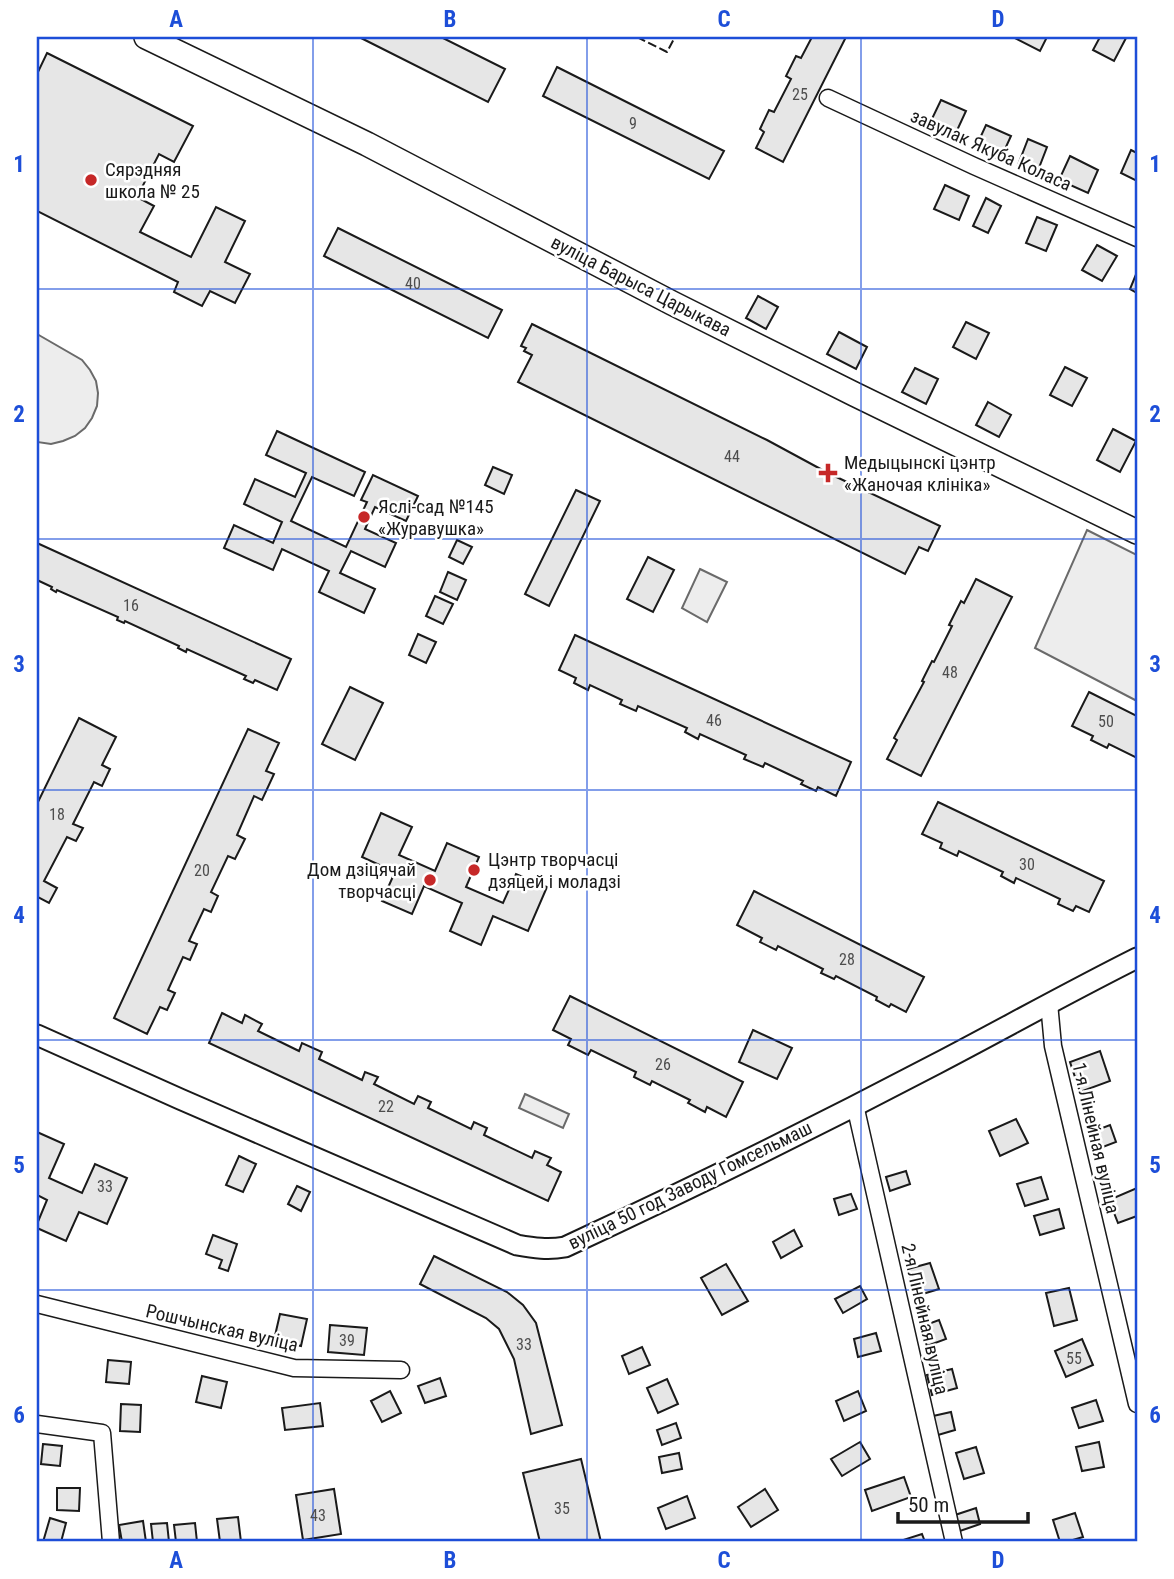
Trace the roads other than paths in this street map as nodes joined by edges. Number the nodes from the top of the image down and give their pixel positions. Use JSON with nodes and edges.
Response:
{"nodes":[{"id":1,"x":146,"y":37,"type":"edge"},
{"id":2,"x":828,"y":98,"type":"dead end"},
{"id":3,"x":1137,"y":238,"type":"edge"},
{"id":4,"x":1137,"y":532,"type":"edge"},
{"id":5,"x":1137,"y":958,"type":"edge"},
{"id":6,"x":1049,"y":1003,"type":"junction"},
{"id":7,"x":37,"y":1035,"type":"edge"},
{"id":8,"x":855,"y":1105,"type":"junction"},
{"id":9,"x":37,"y":1304,"type":"edge"},
{"id":10,"x":401,"y":1370,"type":"dead end"},
{"id":11,"x":1137,"y":1404,"type":"edge"},
{"id":12,"x":37,"y":1424,"type":"edge"},
{"id":13,"x":111,"y":1542,"type":"edge"},
{"id":14,"x":954,"y":1542,"type":"edge"}],
"edges":[{"from":1,"to":4,"type":"main road","name":"вуліца Барыса Царыкава"},
{"from":2,"to":3,"type":"street","name":"завулак Якуба Коласа"},
{"from":5,"to":6,"type":"street","name":"вуліца 50 год Заводу Гомсельмаш"},
{"from":6,"to":8,"type":"street","name":"вуліца 50 год Заводу Гомсельмаш"},
{"from":6,"to":11,"type":"street","name":"1-я Лінейная вуліца"},
{"from":7,"to":8,"type":"street","name":"вуліца 50 год Заводу Гомсельмаш"},
{"from":8,"to":14,"type":"street","name":"2-я Лінейная вуліца"},
{"from":9,"to":10,"type":"street","name":"Рошчынская вуліца"},
{"from":12,"to":13,"type":"street"}]}
